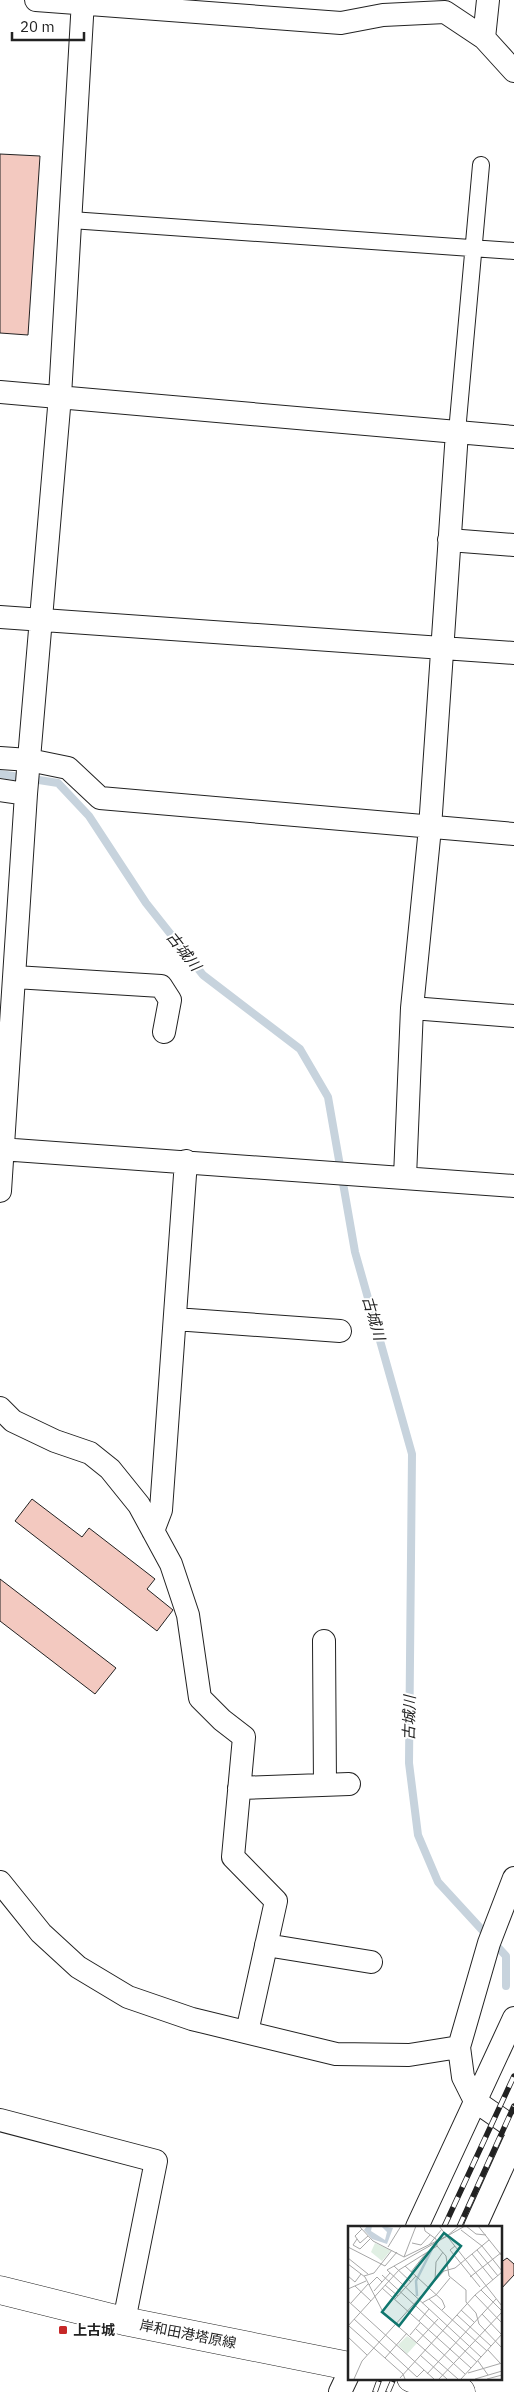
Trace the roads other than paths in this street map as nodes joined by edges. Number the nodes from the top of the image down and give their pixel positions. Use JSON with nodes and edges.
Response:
{"nodes":[{"id":1,"x":36,"y":0,"type":"edge"},
{"id":2,"x":488,"y":0,"type":"edge"},
{"id":3,"x":83,"y":2,"type":"edge"},
{"id":4,"x":484,"y":38,"type":"junction"},
{"id":5,"x":514,"y":71,"type":"edge"},
{"id":6,"x":481,"y":165,"type":"dead end"},
{"id":7,"x":71,"y":220,"type":"junction"},
{"id":8,"x":472,"y":248,"type":"junction"},
{"id":9,"x":514,"y":251,"type":"edge"},
{"id":10,"x":0,"y":392,"type":"edge"},
{"id":11,"x":60,"y":396,"type":"junction"},
{"id":12,"x":457,"y":432,"type":"junction"},
{"id":13,"x":514,"y":436,"type":"edge"},
{"id":14,"x":449,"y":540,"type":"junction"},
{"id":15,"x":514,"y":545,"type":"edge"},
{"id":16,"x":0,"y":617,"type":"edge"},
{"id":17,"x":41,"y":620,"type":"junction"},
{"id":18,"x":441,"y":648,"type":"junction"},
{"id":19,"x":514,"y":653,"type":"edge"},
{"id":20,"x":0,"y":758,"type":"edge"},
{"id":21,"x":29,"y":761,"type":"junction"},
{"id":22,"x":0,"y":790,"type":"edge"},
{"id":23,"x":26,"y":793,"type":"junction"},
{"id":24,"x":430,"y":828,"type":"junction"},
{"id":25,"x":514,"y":834,"type":"edge"},
{"id":26,"x":15,"y":977,"type":"junction"},
{"id":27,"x":412,"y":1008,"type":"junction"},
{"id":28,"x":514,"y":1016,"type":"edge"},
{"id":29,"x":164,"y":1032,"type":"dead end"},
{"id":30,"x":2,"y":1149,"type":"edge"},
{"id":31,"x":186,"y":1162,"type":"junction"},
{"id":32,"x":405,"y":1177,"type":"junction"},
{"id":33,"x":514,"y":1186,"type":"edge"},
{"id":34,"x":0,"y":1191,"type":"edge"},
{"id":35,"x":175,"y":1319,"type":"junction"},
{"id":36,"x":340,"y":1331,"type":"dead end"},
{"id":37,"x":0,"y":1408,"type":"edge"},
{"id":38,"x":153,"y":1531,"type":"junction"},
{"id":39,"x":324,"y":1640,"type":"dead end"},
{"id":40,"x":349,"y":1784,"type":"dead end"},
{"id":41,"x":325,"y":1786,"type":"junction"},
{"id":42,"x":239,"y":1788,"type":"junction"},
{"id":43,"x":514,"y":1878,"type":"edge"},
{"id":44,"x":0,"y":1882,"type":"edge"},
{"id":45,"x":266,"y":1946,"type":"junction"},
{"id":46,"x":371,"y":1962,"type":"dead end"},
{"id":47,"x":514,"y":2018,"type":"edge"},
{"id":48,"x":246,"y":2032,"type":"junction"},
{"id":49,"x":459,"y":2047,"type":"junction"},
{"id":50,"x":475,"y":2101,"type":"junction"},
{"id":51,"x":0,"y":2120,"type":"edge"},
{"id":52,"x":514,"y":2128,"type":"edge"},
{"id":53,"x":514,"y":2141,"type":"edge"},
{"id":54,"x":417,"y":2226,"type":"edge"},
{"id":55,"x":475,"y":2226,"type":"edge"},
{"id":56,"x":0,"y":2290,"type":"edge"},
{"id":57,"x":124,"y":2321,"type":"junction"},
{"id":58,"x":348,"y":2366,"type":"edge"},
{"id":59,"x":348,"y":2375,"type":"edge"},
{"id":60,"x":418,"y":2380,"type":"edge"},
{"id":61,"x":340,"y":2392,"type":"edge"},
{"id":62,"x":461,"y":2392,"type":"edge"}],
"edges":[{"from":1,"to":3,"type":"street"},
{"from":2,"to":4,"type":"street"},
{"from":3,"to":4,"type":"street"},
{"from":3,"to":7,"type":"street"},
{"from":4,"to":5,"type":"street"},
{"from":6,"to":8,"type":"street"},
{"from":7,"to":8,"type":"street"},
{"from":7,"to":11,"type":"street"},
{"from":8,"to":9,"type":"street"},
{"from":8,"to":12,"type":"street"},
{"from":10,"to":11,"type":"street"},
{"from":11,"to":12,"type":"street"},
{"from":11,"to":17,"type":"street"},
{"from":12,"to":13,"type":"street"},
{"from":12,"to":14,"type":"street"},
{"from":14,"to":15,"type":"street"},
{"from":14,"to":18,"type":"street"},
{"from":16,"to":17,"type":"street"},
{"from":17,"to":18,"type":"street"},
{"from":17,"to":21,"type":"street"},
{"from":18,"to":19,"type":"street"},
{"from":18,"to":24,"type":"street"},
{"from":20,"to":21,"type":"street"},
{"from":21,"to":23,"type":"street"},
{"from":21,"to":24,"type":"street"},
{"from":22,"to":23,"type":"street"},
{"from":23,"to":26,"type":"street"},
{"from":24,"to":25,"type":"street"},
{"from":24,"to":27,"type":"street"},
{"from":26,"to":29,"type":"street"},
{"from":26,"to":30,"type":"street"},
{"from":27,"to":28,"type":"street"},
{"from":27,"to":32,"type":"street"},
{"from":30,"to":31,"type":"street"},
{"from":30,"to":34,"type":"street"},
{"from":31,"to":32,"type":"street"},
{"from":31,"to":35,"type":"street"},
{"from":32,"to":33,"type":"street"},
{"from":35,"to":36,"type":"street"},
{"from":35,"to":38,"type":"street"},
{"from":37,"to":38,"type":"street"},
{"from":38,"to":42,"type":"street"},
{"from":39,"to":41,"type":"street"},
{"from":40,"to":41,"type":"street"},
{"from":41,"to":42,"type":"street"},
{"from":42,"to":45,"type":"street"},
{"from":43,"to":49,"type":"street"},
{"from":44,"to":48,"type":"street"},
{"from":45,"to":46,"type":"street"},
{"from":45,"to":48,"type":"street"},
{"from":47,"to":50,"type":"street"},
{"from":48,"to":49,"type":"street"},
{"from":49,"to":50,"type":"street"},
{"from":50,"to":52,"type":"street"},
{"from":50,"to":54,"type":"street"},
{"from":51,"to":57,"type":"street"},
{"from":53,"to":55,"type":"street"},
{"from":56,"to":57,"type":"main road","name":"岸和田港塔原線"},
{"from":57,"to":58,"type":"main road","name":"岸和田港塔原線"},
{"from":59,"to":61,"type":"street"},
{"from":60,"to":62,"type":"main road"}]}
